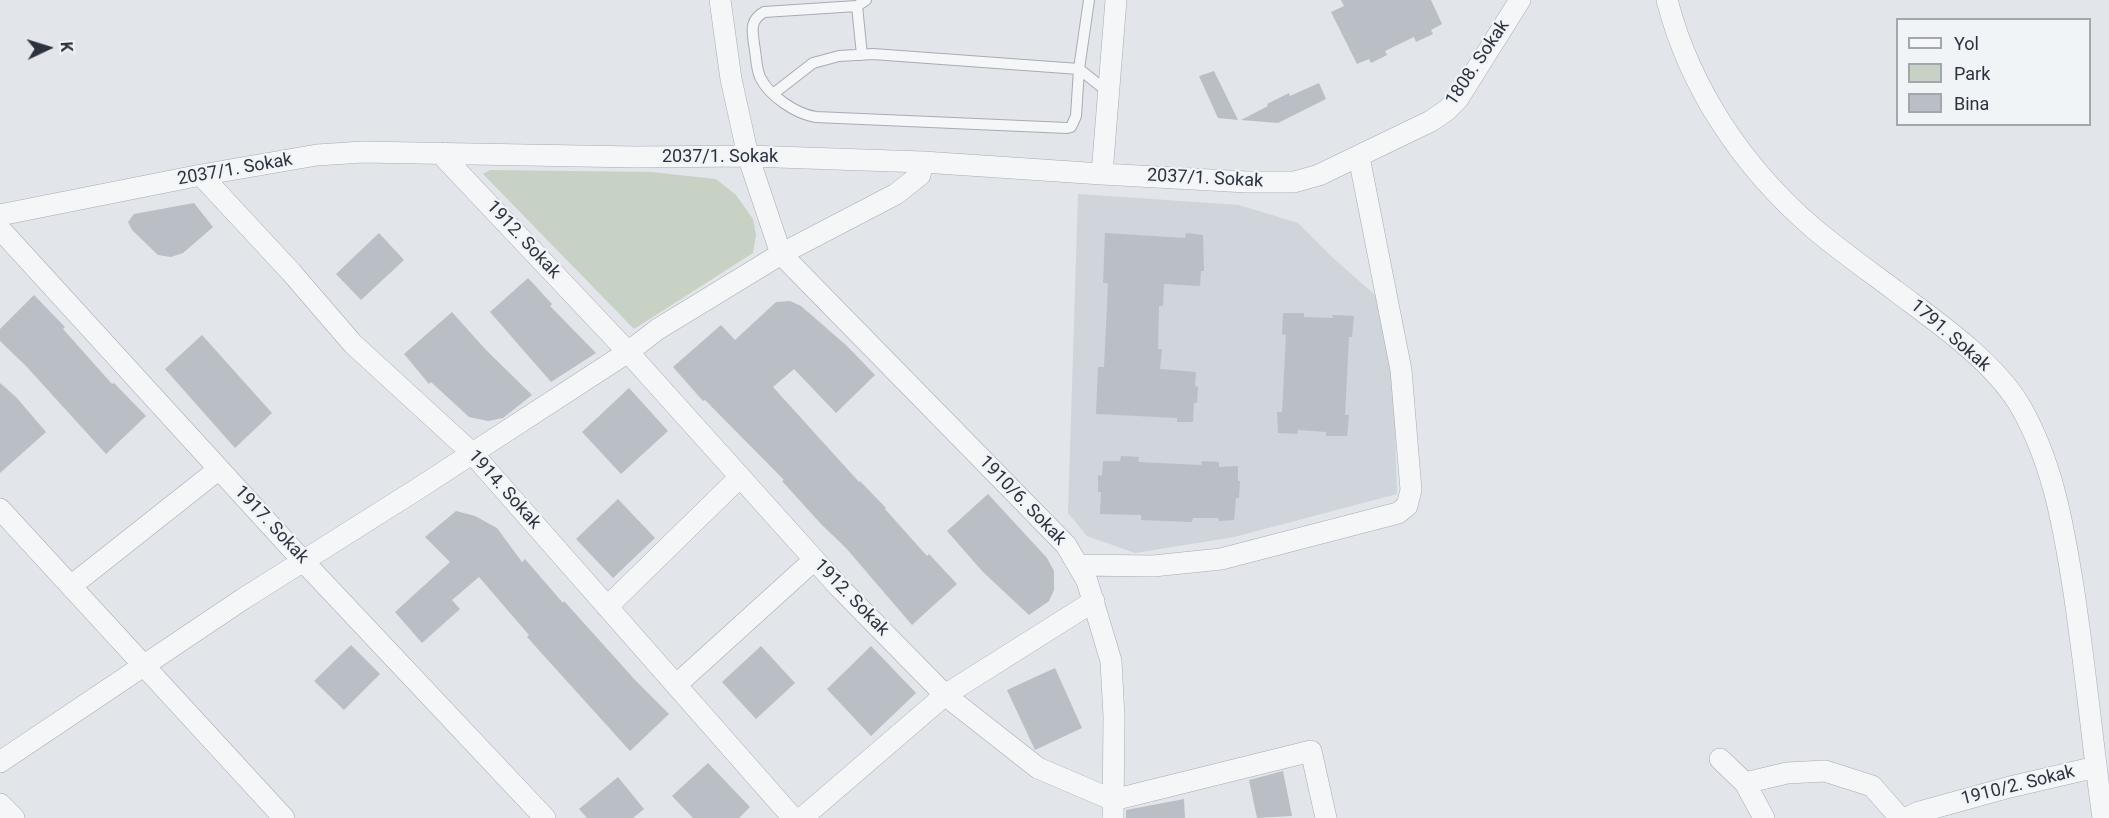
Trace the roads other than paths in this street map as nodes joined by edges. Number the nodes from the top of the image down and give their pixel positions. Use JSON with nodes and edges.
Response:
{"nodes":[{"id":1,"x":720,"y":0,"type":"edge"},
{"id":2,"x":1089,"y":0,"type":"edge"},
{"id":3,"x":1116,"y":0,"type":"edge"},
{"id":4,"x":1520,"y":0,"type":"edge"},
{"id":5,"x":1667,"y":0,"type":"edge"},
{"id":6,"x":862,"y":3,"type":"edge"},
{"id":7,"x":862,"y":54,"type":"junction"},
{"id":8,"x":1079,"y":69,"type":"junction"},
{"id":9,"x":1107,"y":92,"type":"junction"},
{"id":10,"x":773,"y":94,"type":"junction"},
{"id":11,"x":1431,"y":121,"type":"joint"},
{"id":12,"x":440,"y":153,"type":"junction"},
{"id":13,"x":748,"y":156,"type":"junction"},
{"id":14,"x":1359,"y":157,"type":"junction"},
{"id":15,"x":922,"y":162,"type":"junction"},
{"id":16,"x":1102,"y":174,"type":"junction"},
{"id":17,"x":201,"y":175,"type":"junction"},
{"id":18,"x":0,"y":215,"type":"edge"},
{"id":19,"x":0,"y":229,"type":"edge"},
{"id":20,"x":781,"y":254,"type":"junction"},
{"id":21,"x":628,"y":352,"type":"junction"},
{"id":22,"x":472,"y":453,"type":"junction"},
{"id":23,"x":219,"y":469,"type":"junction"},
{"id":24,"x":740,"y":477,"type":"junction"},
{"id":25,"x":0,"y":509,"type":"edge"},
{"id":26,"x":814,"y":560,"type":"junction"},
{"id":27,"x":303,"y":561,"type":"junction"},
{"id":28,"x":1078,"y":565,"type":"junction"},
{"id":29,"x":71,"y":586,"type":"junction"},
{"id":30,"x":1094,"y":601,"type":"junction"},
{"id":31,"x":607,"y":607,"type":"junction"},
{"id":32,"x":145,"y":666,"type":"junction"},
{"id":33,"x":676,"y":685,"type":"junction"},
{"id":34,"x":945,"y":695,"type":"junction"},
{"id":35,"x":1720,"y":759,"type":"dead end"},
{"id":36,"x":0,"y":762,"type":"edge"},
{"id":37,"x":2096,"y":767,"type":"junction"},
{"id":38,"x":1745,"y":783,"type":"junction"},
{"id":39,"x":0,"y":804,"type":"edge"},
{"id":40,"x":1113,"y":809,"type":"edge"},
{"id":41,"x":1912,"y":816,"type":"edge"},
{"id":42,"x":14,"y":818,"type":"edge"},
{"id":43,"x":284,"y":818,"type":"edge"},
{"id":44,"x":545,"y":818,"type":"edge"},
{"id":45,"x":793,"y":818,"type":"edge"},
{"id":46,"x":802,"y":818,"type":"edge"},
{"id":47,"x":1326,"y":818,"type":"edge"},
{"id":48,"x":1764,"y":818,"type":"edge"},
{"id":49,"x":2103,"y":818,"type":"edge"}],
"edges":[{"from":1,"to":13,"type":"street"},
{"from":2,"to":8,"type":"lane"},
{"from":3,"to":9,"type":"street"},
{"from":4,"to":11,"type":"street","name":"1808. Sokak"},
{"from":5,"to":37,"type":"street","name":"1791. Sokak"},
{"from":6,"to":7,"type":"lane"},
{"from":6,"to":10,"type":"lane"},
{"from":7,"to":8,"type":"lane"},
{"from":7,"to":10,"type":"lane"},
{"from":8,"to":9,"type":"lane"},
{"from":8,"to":10,"type":"lane"},
{"from":9,"to":16,"type":"street"},
{"from":11,"to":14,"type":"street","name":"2037/1. Sokak"},
{"from":12,"to":13,"type":"street","name":"2037/1. Sokak"},
{"from":12,"to":17,"type":"street","name":"2037/1. Sokak"},
{"from":12,"to":21,"type":"street","name":"1912. Sokak"},
{"from":13,"to":15,"type":"street","name":"2037/1. Sokak"},
{"from":13,"to":20,"type":"street"},
{"from":14,"to":16,"type":"street","name":"2037/1. Sokak"},
{"from":14,"to":28,"type":"street"},
{"from":15,"to":16,"type":"street","name":"2037/1. Sokak"},
{"from":15,"to":20,"type":"street"},
{"from":17,"to":18,"type":"street","name":"2037/1. Sokak"},
{"from":17,"to":22,"type":"street","name":"1914. Sokak"},
{"from":19,"to":23,"type":"street","name":"1917. Sokak"},
{"from":20,"to":21,"type":"street"},
{"from":20,"to":28,"type":"street","name":"1910/6. Sokak"},
{"from":21,"to":22,"type":"street"},
{"from":21,"to":24,"type":"street","name":"1912. Sokak"},
{"from":22,"to":27,"type":"street"},
{"from":22,"to":31,"type":"street","name":"1914. Sokak"},
{"from":23,"to":27,"type":"street","name":"1917. Sokak"},
{"from":23,"to":29,"type":"street"},
{"from":24,"to":26,"type":"street","name":"1912. Sokak"},
{"from":24,"to":31,"type":"street"},
{"from":25,"to":29,"type":"street"},
{"from":26,"to":33,"type":"street"},
{"from":26,"to":34,"type":"street","name":"1912. Sokak"},
{"from":27,"to":32,"type":"street"},
{"from":27,"to":44,"type":"street","name":"1917. Sokak"},
{"from":28,"to":30,"type":"street","name":"1910/6. Sokak"},
{"from":29,"to":32,"type":"street"},
{"from":30,"to":34,"type":"street"},
{"from":30,"to":40,"type":"street","name":"1910/6. Sokak"},
{"from":31,"to":33,"type":"street","name":"1914. Sokak"},
{"from":32,"to":36,"type":"street"},
{"from":32,"to":43,"type":"street"},
{"from":33,"to":45,"type":"street","name":"1914. Sokak"},
{"from":34,"to":40,"type":"street","name":"1912. Sokak"},
{"from":34,"to":46,"type":"street"},
{"from":35,"to":38,"type":"street"},
{"from":37,"to":41,"type":"street","name":"1910/2. Sokak"},
{"from":37,"to":49,"type":"street","name":"1791. Sokak"},
{"from":38,"to":41,"type":"street"},
{"from":38,"to":48,"type":"street"},
{"from":39,"to":42,"type":"street"},
{"from":40,"to":47,"type":"street"}]}
